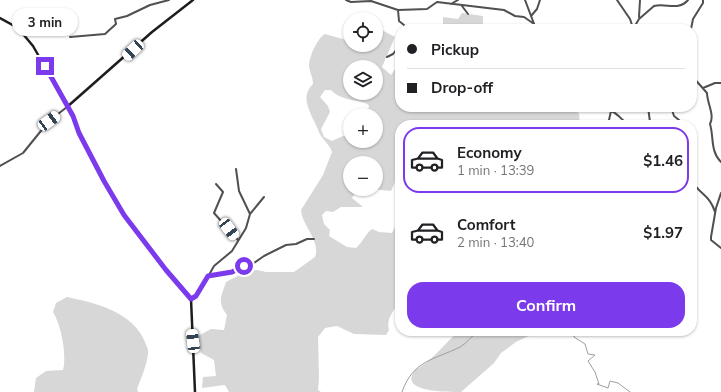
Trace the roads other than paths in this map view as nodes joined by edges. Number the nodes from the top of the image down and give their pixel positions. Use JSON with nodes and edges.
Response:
{"nodes":[{"id":1,"x":169,"y":0,"type":"edge"},
{"id":2,"x":193,"y":0,"type":"edge"},
{"id":3,"x":346,"y":0,"type":"edge"},
{"id":4,"x":458,"y":0,"type":"edge"},
{"id":5,"x":525,"y":0,"type":"edge"},
{"id":6,"x":540,"y":0,"type":"edge"},
{"id":7,"x":617,"y":0,"type":"edge"},
{"id":8,"x":640,"y":0,"type":"edge"},
{"id":9,"x":688,"y":0,"type":"edge"},
{"id":10,"x":703,"y":0,"type":"edge"},
{"id":11,"x":450,"y":5,"type":"junction"},
{"id":12,"x":462,"y":6,"type":"junction"},
{"id":13,"x":398,"y":10,"type":"junction"},
{"id":14,"x":468,"y":14,"type":"dead end"},
{"id":15,"x":531,"y":17,"type":"junction"},
{"id":16,"x":0,"y":18,"type":"edge"},
{"id":17,"x":639,"y":18,"type":"junction"},
{"id":18,"x":533,"y":23,"type":"joint"},
{"id":19,"x":403,"y":24,"type":"edge"},
{"id":20,"x":632,"y":24,"type":"edge"},
{"id":21,"x":636,"y":24,"type":"edge"},
{"id":22,"x":693,"y":24,"type":"edge"},
{"id":23,"x":70,"y":37,"type":"dead end"},
{"id":24,"x":395,"y":51,"type":"edge"},
{"id":25,"x":387,"y":57,"type":"dead end"},
{"id":26,"x":697,"y":81,"type":"edge"},
{"id":27,"x":721,"y":84,"type":"edge"},
{"id":28,"x":704,"y":88,"type":"junction"},
{"id":29,"x":68,"y":107,"type":"junction"},
{"id":30,"x":611,"y":112,"type":"edge"},
{"id":31,"x":613,"y":112,"type":"edge"},
{"id":32,"x":673,"y":112,"type":"edge"},
{"id":33,"x":608,"y":120,"type":"dead end"},
{"id":34,"x":620,"y":120,"type":"edge"},
{"id":35,"x":679,"y":120,"type":"edge"},
{"id":36,"x":721,"y":162,"type":"edge"},
{"id":37,"x":0,"y":166,"type":"edge"},
{"id":38,"x":236,"y":168,"type":"dead end"},
{"id":39,"x":216,"y":184,"type":"dead end"},
{"id":40,"x":697,"y":189,"type":"edge"},
{"id":41,"x":721,"y":193,"type":"edge"},
{"id":42,"x":264,"y":197,"type":"dead end"},
{"id":43,"x":715,"y":213,"type":"junction"},
{"id":44,"x":250,"y":214,"type":"junction"},
{"id":45,"x":314,"y":239,"type":"dead end"},
{"id":46,"x":238,"y":240,"type":"junction"},
{"id":47,"x":721,"y":248,"type":"edge"},
{"id":48,"x":208,"y":276,"type":"junction"},
{"id":49,"x":191,"y":299,"type":"junction"},
{"id":50,"x":195,"y":392,"type":"edge"}],
"edges":[{"from":1,"to":23,"type":"street"},
{"from":2,"to":29,"type":"street"},
{"from":3,"to":13,"type":"street"},
{"from":4,"to":11,"type":"street"},
{"from":5,"to":15,"type":"street"},
{"from":6,"to":15,"type":"street"},
{"from":7,"to":20,"type":"street"},
{"from":8,"to":17,"type":"street"},
{"from":9,"to":17,"type":"street"},
{"from":10,"to":22,"type":"street"},
{"from":11,"to":12,"type":"street"},
{"from":11,"to":13,"type":"street"},
{"from":12,"to":14,"type":"street"},
{"from":12,"to":18,"type":"street"},
{"from":13,"to":19,"type":"street"},
{"from":15,"to":18,"type":"street"},
{"from":16,"to":29,"type":"street"},
{"from":17,"to":21,"type":"street"},
{"from":24,"to":25,"type":"street"},
{"from":26,"to":28,"type":"street"},
{"from":27,"to":28,"type":"street"},
{"from":28,"to":36,"type":"street"},
{"from":29,"to":37,"type":"street"},
{"from":29,"to":49,"type":"street"},
{"from":30,"to":33,"type":"street"},
{"from":31,"to":34,"type":"street"},
{"from":32,"to":35,"type":"street"},
{"from":38,"to":44,"type":"street"},
{"from":39,"to":46,"type":"street"},
{"from":40,"to":43,"type":"street"},
{"from":41,"to":43,"type":"street"},
{"from":42,"to":44,"type":"street"},
{"from":43,"to":47,"type":"street"},
{"from":44,"to":46,"type":"street"},
{"from":45,"to":48,"type":"street"},
{"from":46,"to":48,"type":"street"},
{"from":48,"to":49,"type":"street"},
{"from":49,"to":50,"type":"street"}]}
